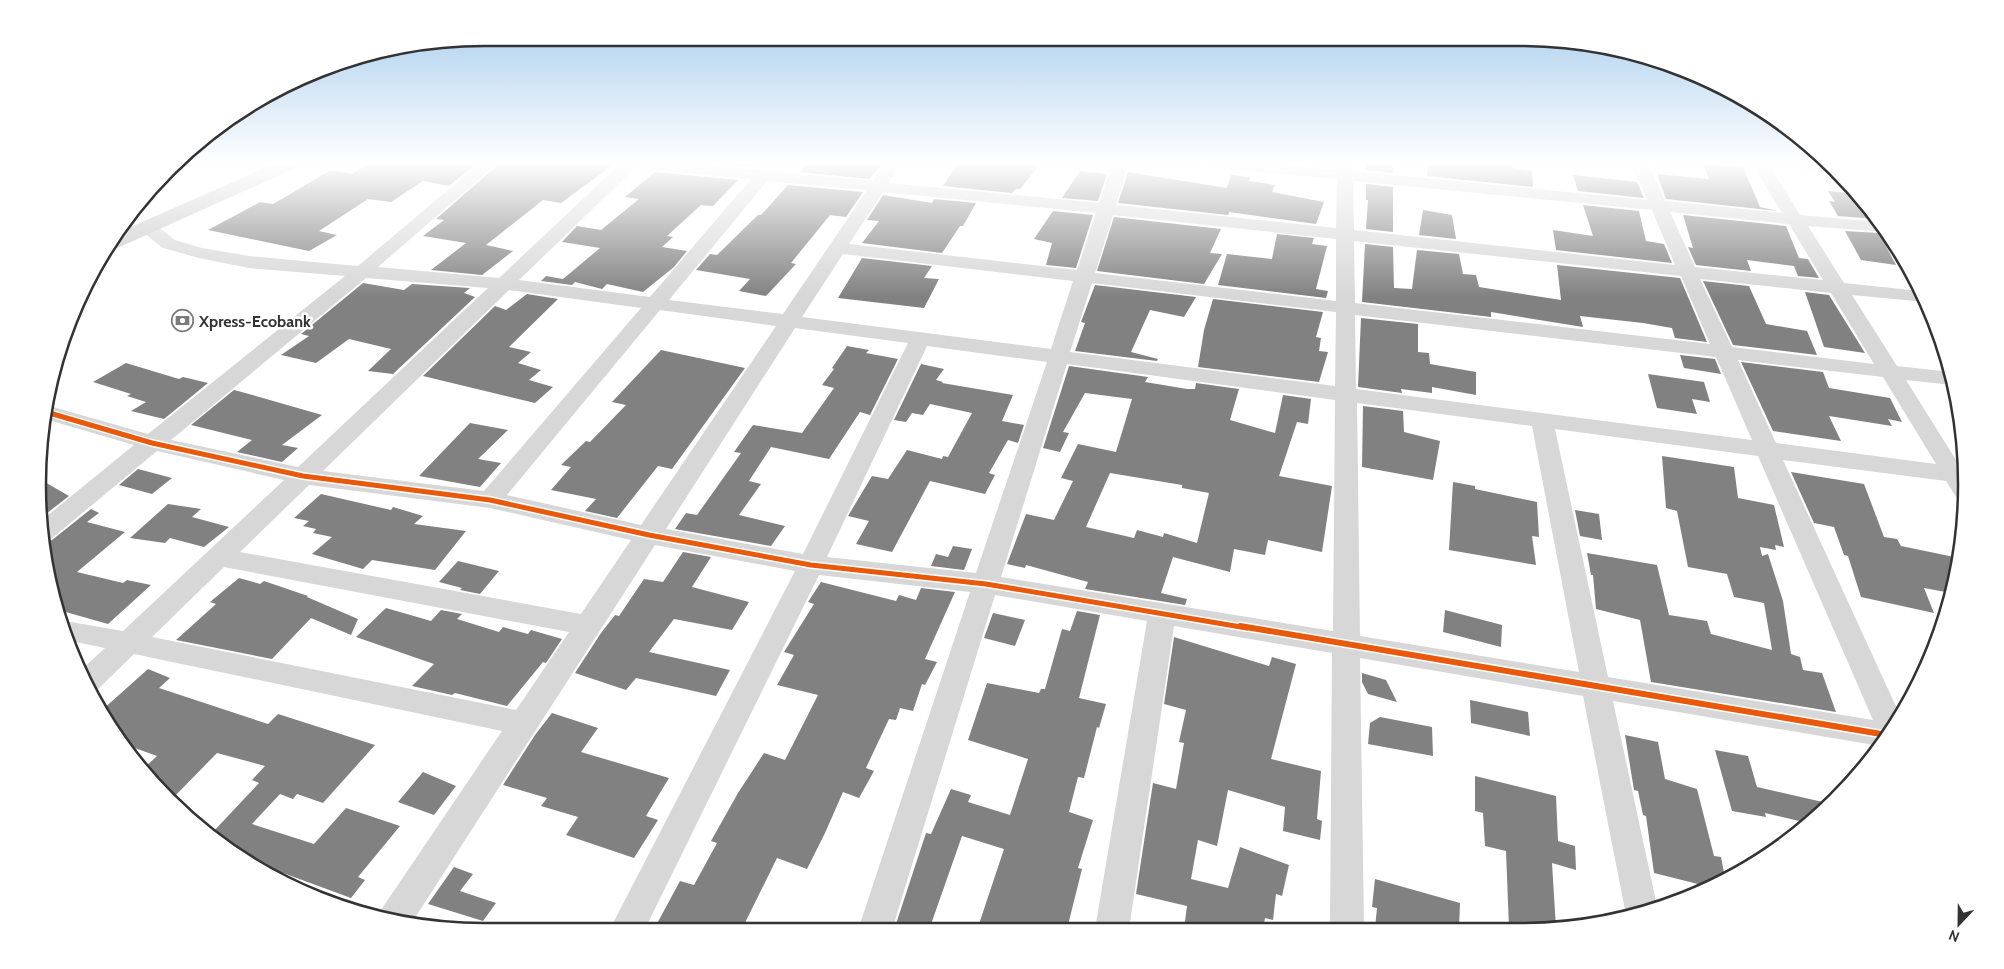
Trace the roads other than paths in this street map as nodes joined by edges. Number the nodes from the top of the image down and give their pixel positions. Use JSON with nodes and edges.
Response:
{"nodes":[{"id":1,"x":193,"y":207,"type":"edge"},
{"id":2,"x":438,"y":207,"type":"edge"},
{"id":3,"x":585,"y":207,"type":"edge"},
{"id":4,"x":735,"y":207,"type":"edge"},
{"id":5,"x":864,"y":207,"type":"edge"},
{"id":6,"x":1088,"y":207,"type":"edge"},
{"id":7,"x":1345,"y":207,"type":"edge"},
{"id":8,"x":1659,"y":207,"type":"edge"},
{"id":9,"x":1681,"y":207,"type":"edge"},
{"id":10,"x":1787,"y":207,"type":"edge"},
{"id":11,"x":1107,"y":209,"type":"junction"},
{"id":12,"x":1794,"y":218,"type":"junction"},
{"id":13,"x":1874,"y":227,"type":"edge"},
{"id":14,"x":147,"y":228,"type":"junction"},
{"id":15,"x":1345,"y":235,"type":"junction"},
{"id":16,"x":121,"y":239,"type":"edge"},
{"id":17,"x":838,"y":248,"type":"junction"},
{"id":18,"x":364,"y":270,"type":"junction"},
{"id":19,"x":1688,"y":272,"type":"junction"},
{"id":20,"x":1085,"y":277,"type":"junction"},
{"id":21,"x":505,"y":284,"type":"junction"},
{"id":22,"x":1838,"y":288,"type":"junction"},
{"id":23,"x":1916,"y":297,"type":"edge"},
{"id":24,"x":655,"y":303,"type":"junction"},
{"id":25,"x":1345,"y":308,"type":"junction"},
{"id":26,"x":790,"y":321,"type":"junction"},
{"id":27,"x":921,"y":338,"type":"junction"},
{"id":28,"x":1724,"y":352,"type":"junction"},
{"id":29,"x":1059,"y":357,"type":"junction"},
{"id":30,"x":1889,"y":371,"type":"junction"},
{"id":31,"x":1945,"y":378,"type":"edge"},
{"id":32,"x":1345,"y":394,"type":"junction"},
{"id":33,"x":52,"y":414,"type":"edge"},
{"id":34,"x":1542,"y":420,"type":"junction"},
{"id":35,"x":152,"y":444,"type":"junction"},
{"id":36,"x":1767,"y":450,"type":"junction"},
{"id":37,"x":1958,"y":471,"type":"edge"},
{"id":38,"x":1958,"y":475,"type":"edge"},
{"id":39,"x":303,"y":476,"type":"junction"},
{"id":40,"x":490,"y":500,"type":"junction"},
{"id":41,"x":49,"y":528,"type":"edge"},
{"id":42,"x":649,"y":534,"type":"junction"},
{"id":43,"x":218,"y":557,"type":"junction"},
{"id":44,"x":811,"y":565,"type":"junction"},
{"id":45,"x":986,"y":584,"type":"junction"},
{"id":46,"x":1162,"y":613,"type":"junction"},
{"id":47,"x":590,"y":626,"type":"junction"},
{"id":48,"x":72,"y":631,"type":"edge"},
{"id":49,"x":128,"y":643,"type":"junction"},
{"id":50,"x":1346,"y":644,"type":"junction"},
{"id":51,"x":91,"y":678,"type":"edge"},
{"id":52,"x":1595,"y":686,"type":"junction"},
{"id":53,"x":1888,"y":721,"type":"edge"},
{"id":54,"x":526,"y":724,"type":"junction"},
{"id":55,"x":1880,"y":734,"type":"edge"},
{"id":56,"x":1640,"y":906,"type":"edge"},
{"id":57,"x":398,"y":914,"type":"edge"},
{"id":58,"x":630,"y":923,"type":"edge"},
{"id":59,"x":877,"y":923,"type":"edge"},
{"id":60,"x":1113,"y":923,"type":"edge"},
{"id":61,"x":1347,"y":923,"type":"edge"}],
"edges":[{"from":1,"to":14,"type":"highway"},
{"from":2,"to":18,"type":"street"},
{"from":3,"to":21,"type":"street"},
{"from":4,"to":24,"type":"street"},
{"from":5,"to":17,"type":"street"},
{"from":6,"to":11,"type":"street"},
{"from":7,"to":15,"type":"street"},
{"from":8,"to":19,"type":"street"},
{"from":9,"to":12,"type":"street"},
{"from":10,"to":12,"type":"street"},
{"from":11,"to":15,"type":"street"},
{"from":11,"to":20,"type":"street"},
{"from":12,"to":13,"type":"street"},
{"from":12,"to":22,"type":"street"},
{"from":14,"to":16,"type":"highway"},
{"from":14,"to":18,"type":"street"},
{"from":15,"to":19,"type":"street"},
{"from":15,"to":25,"type":"street"},
{"from":17,"to":20,"type":"street"},
{"from":17,"to":26,"type":"street"},
{"from":18,"to":21,"type":"street"},
{"from":18,"to":35,"type":"street"},
{"from":19,"to":22,"type":"street"},
{"from":19,"to":28,"type":"street"},
{"from":20,"to":25,"type":"street"},
{"from":20,"to":29,"type":"street"},
{"from":21,"to":24,"type":"street"},
{"from":21,"to":39,"type":"street"},
{"from":22,"to":23,"type":"street"},
{"from":22,"to":30,"type":"street"},
{"from":24,"to":26,"type":"street"},
{"from":24,"to":40,"type":"street"},
{"from":25,"to":28,"type":"street"},
{"from":25,"to":32,"type":"street"},
{"from":26,"to":27,"type":"street"},
{"from":26,"to":42,"type":"street"},
{"from":27,"to":29,"type":"street"},
{"from":27,"to":44,"type":"street"},
{"from":28,"to":30,"type":"street"},
{"from":28,"to":36,"type":"street"},
{"from":29,"to":32,"type":"street"},
{"from":29,"to":45,"type":"street"},
{"from":30,"to":31,"type":"street"},
{"from":30,"to":37,"type":"street"},
{"from":32,"to":34,"type":"street"},
{"from":32,"to":50,"type":"street"},
{"from":33,"to":35,"type":"street"},
{"from":34,"to":36,"type":"street"},
{"from":34,"to":52,"type":"street"},
{"from":35,"to":39,"type":"street"},
{"from":35,"to":41,"type":"street"},
{"from":36,"to":38,"type":"street"},
{"from":36,"to":53,"type":"street"},
{"from":39,"to":40,"type":"street"},
{"from":39,"to":43,"type":"street"},
{"from":40,"to":42,"type":"street"},
{"from":42,"to":44,"type":"street"},
{"from":42,"to":47,"type":"street"},
{"from":43,"to":47,"type":"street"},
{"from":43,"to":49,"type":"street"},
{"from":44,"to":45,"type":"street"},
{"from":44,"to":58,"type":"street"},
{"from":45,"to":46,"type":"street"},
{"from":45,"to":59,"type":"street"},
{"from":46,"to":50,"type":"street"},
{"from":46,"to":60,"type":"street"},
{"from":47,"to":54,"type":"street"},
{"from":48,"to":49,"type":"street"},
{"from":49,"to":51,"type":"street"},
{"from":49,"to":54,"type":"street"},
{"from":50,"to":52,"type":"street"},
{"from":50,"to":61,"type":"street"},
{"from":52,"to":55,"type":"street"},
{"from":52,"to":56,"type":"street"},
{"from":54,"to":57,"type":"street"}]}
